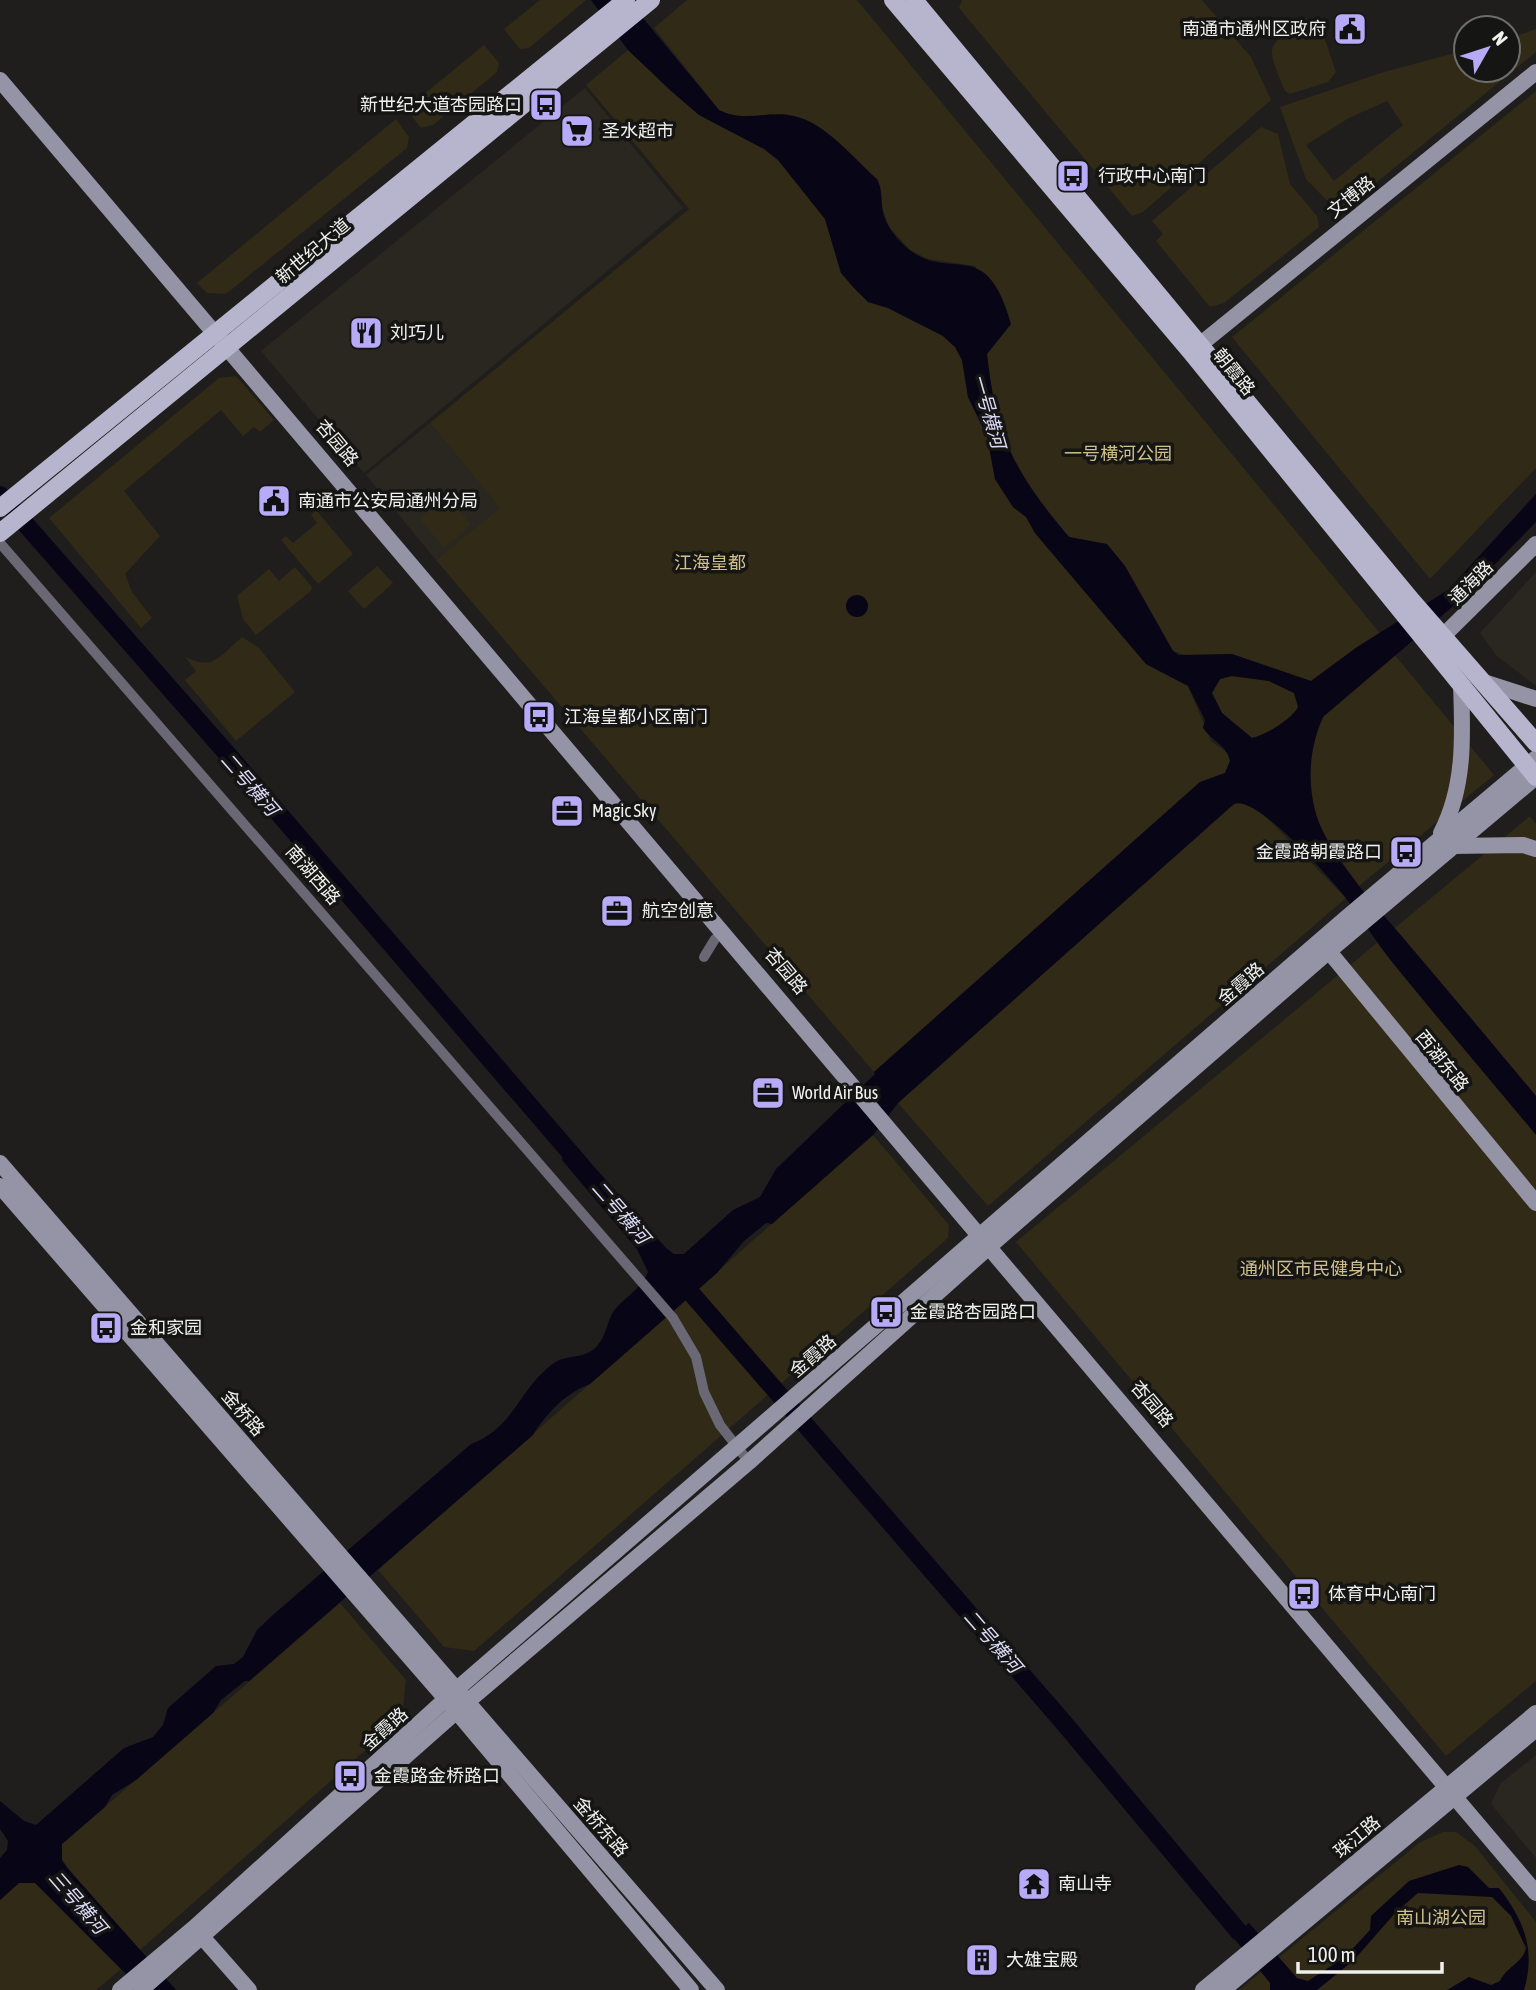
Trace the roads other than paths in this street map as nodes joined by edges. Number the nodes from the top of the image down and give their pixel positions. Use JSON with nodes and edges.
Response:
{"nodes":[{"id":1,"x":626,"y":0,"type":"edge"},
{"id":2,"x":893,"y":0,"type":"edge"},
{"id":3,"x":914,"y":0,"type":"edge"},
{"id":4,"x":648,"y":3,"type":"edge"},
{"id":5,"x":605,"y":27,"type":"junction"},
{"id":6,"x":1536,"y":72,"type":"edge"},
{"id":7,"x":0,"y":80,"type":"edge"},
{"id":8,"x":218,"y":333,"type":"junction"},
{"id":9,"x":231,"y":346,"type":"junction"},
{"id":10,"x":1196,"y":349,"type":"junction"},
{"id":11,"x":0,"y":508,"type":"edge"},
{"id":12,"x":0,"y":533,"type":"edge"},
{"id":13,"x":0,"y":543,"type":"edge"},
{"id":14,"x":1536,"y":544,"type":"edge"},
{"id":15,"x":1433,"y":638,"type":"junction"},
{"id":16,"x":1481,"y":681,"type":"junction"},
{"id":17,"x":1461,"y":685,"type":"junction"},
{"id":18,"x":1536,"y":699,"type":"edge"},
{"id":19,"x":1536,"y":743,"type":"edge"},
{"id":20,"x":1534,"y":769,"type":"edge"},
{"id":21,"x":1444,"y":844,"type":"junction"},
{"id":22,"x":1536,"y":849,"type":"edge"},
{"id":23,"x":1348,"y":925,"type":"junction"},
{"id":24,"x":715,"y":939,"type":"dead end"},
{"id":25,"x":1324,"y":947,"type":"junction"},
{"id":26,"x":704,"y":957,"type":"dead end"},
{"id":27,"x":0,"y":1163,"type":"edge"},
{"id":28,"x":0,"y":1186,"type":"edge"},
{"id":29,"x":1536,"y":1203,"type":"edge"},
{"id":30,"x":986,"y":1239,"type":"junction"},
{"id":31,"x":737,"y":1447,"type":"junction"},
{"id":32,"x":749,"y":1462,"type":"junction"},
{"id":33,"x":331,"y":1557,"type":"junction"},
{"id":34,"x":456,"y":1701,"type":"junction"},
{"id":35,"x":1536,"y":1713,"type":"edge"},
{"id":36,"x":1536,"y":1729,"type":"edge"},
{"id":37,"x":1451,"y":1792,"type":"junction"},
{"id":38,"x":1536,"y":1893,"type":"edge"},
{"id":39,"x":198,"y":1933,"type":"junction"},
{"id":40,"x":1245,"y":1964,"type":"junction"},
{"id":41,"x":129,"y":1989,"type":"edge"},
{"id":42,"x":249,"y":1990,"type":"edge"},
{"id":43,"x":691,"y":1990,"type":"edge"},
{"id":44,"x":717,"y":1990,"type":"edge"},
{"id":45,"x":1203,"y":1990,"type":"edge"},
{"id":46,"x":1223,"y":1990,"type":"edge"}],
"edges":[{"from":1,"to":5,"type":"main road","name":"新世纪大道"},
{"from":2,"to":10,"type":"main road","name":"朝霞路"},
{"from":3,"to":10,"type":"main road","name":"朝霞路"},
{"from":4,"to":5,"type":"main road","name":"新世纪大道"},
{"from":5,"to":8,"type":"main road","name":"新世纪大道"},
{"from":5,"to":9,"type":"main road","name":"新世纪大道"},
{"from":6,"to":10,"type":"street","name":"文博路"},
{"from":7,"to":8,"type":"street","name":"杏园路"},
{"from":8,"to":9,"type":"street","name":"杏园路"},
{"from":8,"to":11,"type":"main road","name":"新世纪大道"},
{"from":9,"to":12,"type":"main road","name":"新世纪大道"},
{"from":9,"to":30,"type":"street","name":"杏园路"},
{"from":10,"to":15,"type":"main road","name":"朝霞路"},
{"from":13,"to":31,"type":"street","name":"南湖西路"},
{"from":14,"to":15,"type":"street","name":"通海路"},
{"from":15,"to":16,"type":"main road","name":"朝霞路"},
{"from":15,"to":17,"type":"main road","name":"朝霞路"},
{"from":16,"to":18,"type":"street"},
{"from":16,"to":19,"type":"main road","name":"朝霞路"},
{"from":17,"to":20,"type":"main road","name":"朝霞路"},
{"from":17,"to":21,"type":"street"},
{"from":20,"to":21,"type":"street","name":"金霞路"},
{"from":21,"to":22,"type":"street"},
{"from":21,"to":23,"type":"street","name":"金霞路"},
{"from":21,"to":23,"type":"street","name":"金霞路"},
{"from":23,"to":25,"type":"street","name":"金霞路"},
{"from":24,"to":26,"type":"street"},
{"from":25,"to":29,"type":"street","name":"西湖东路"},
{"from":25,"to":30,"type":"street","name":"金霞路"},
{"from":27,"to":33,"type":"street","name":"金桥路"},
{"from":28,"to":33,"type":"street","name":"金桥路"},
{"from":30,"to":31,"type":"street","name":"金霞路"},
{"from":30,"to":32,"type":"street","name":"金霞路"},
{"from":30,"to":37,"type":"street","name":"杏园路"},
{"from":31,"to":32,"type":"street","name":"南湖西路"},
{"from":31,"to":34,"type":"street","name":"金霞路"},
{"from":32,"to":34,"type":"street","name":"金霞路"},
{"from":33,"to":34,"type":"street","name":"金桥路"},
{"from":34,"to":39,"type":"street","name":"金霞路"},
{"from":34,"to":43,"type":"street","name":"金桥东路"},
{"from":34,"to":44,"type":"street","name":"金桥东路"},
{"from":35,"to":37,"type":"street","name":"珠江路"},
{"from":36,"to":37,"type":"street","name":"珠江路"},
{"from":37,"to":38,"type":"street","name":"杏园路"},
{"from":37,"to":40,"type":"street","name":"珠江路"},
{"from":39,"to":41,"type":"street","name":"金霞路"},
{"from":39,"to":42,"type":"street"},
{"from":40,"to":45,"type":"street","name":"珠江路"},
{"from":40,"to":46,"type":"street","name":"珠江路"}]}
